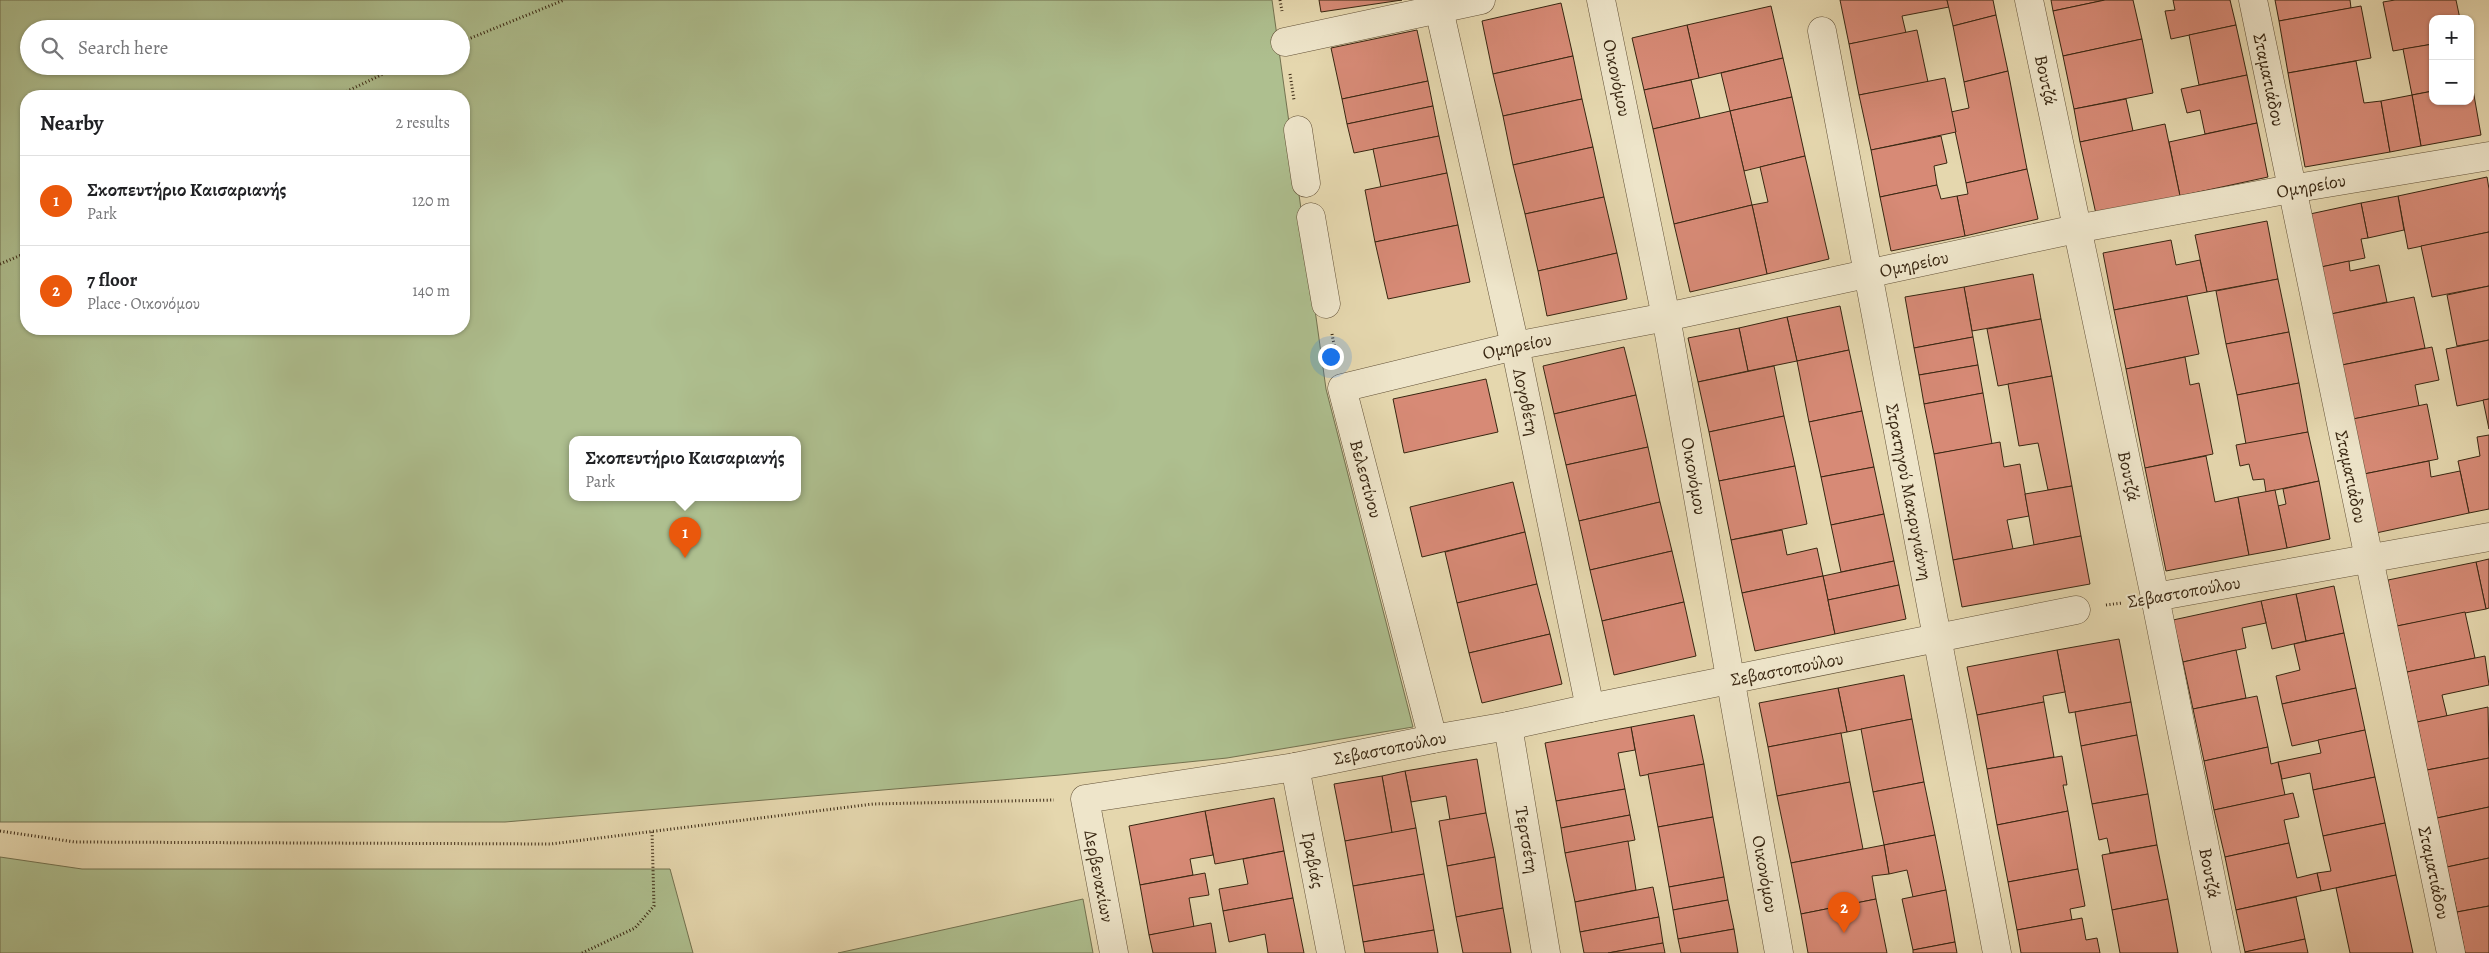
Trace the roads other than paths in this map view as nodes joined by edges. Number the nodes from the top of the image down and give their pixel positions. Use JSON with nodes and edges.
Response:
{"nodes":[{"id":1,"x":1481,"y":0,"type":"edge"},
{"id":2,"x":1601,"y":0,"type":"edge"},
{"id":3,"x":2029,"y":0,"type":"edge"},
{"id":4,"x":2253,"y":0,"type":"edge"},
{"id":5,"x":1439,"y":9,"type":"junction"},
{"id":6,"x":1822,"y":32,"type":"dead end"},
{"id":7,"x":1285,"y":42,"type":"road end"},
{"id":8,"x":1298,"y":130,"type":"road end"},
{"id":9,"x":2489,"y":156,"type":"edge"},
{"id":10,"x":1306,"y":184,"type":"dead end"},
{"id":11,"x":2291,"y":189,"type":"junction"},
{"id":12,"x":1312,"y":217,"type":"dead end"},
{"id":13,"x":2076,"y":229,"type":"junction"},
{"id":14,"x":1866,"y":274,"type":"junction"},
{"id":15,"x":1326,"y":304,"type":"road end"},
{"id":16,"x":1666,"y":317,"type":"junction"},
{"id":17,"x":1515,"y":346,"type":"junction"},
{"id":18,"x":1342,"y":388,"type":"joint"},
{"id":19,"x":2489,"y":537,"type":"edge"},
{"id":20,"x":2368,"y":559,"type":"junction"},
{"id":21,"x":2155,"y":597,"type":"junction"},
{"id":22,"x":2076,"y":610,"type":"road end"},
{"id":23,"x":1937,"y":638,"type":"junction"},
{"id":24,"x":1730,"y":680,"type":"junction"},
{"id":25,"x":1590,"y":708,"type":"junction"},
{"id":26,"x":1508,"y":726,"type":"junction"},
{"id":27,"x":1433,"y":739,"type":"junction"},
{"id":28,"x":1295,"y":767,"type":"junction"},
{"id":29,"x":1085,"y":799,"type":"joint"},
{"id":30,"x":1114,"y":953,"type":"edge"},
{"id":31,"x":1331,"y":953,"type":"edge"},
{"id":32,"x":1546,"y":953,"type":"edge"},
{"id":33,"x":1779,"y":953,"type":"edge"},
{"id":34,"x":1997,"y":953,"type":"edge"},
{"id":35,"x":2226,"y":953,"type":"edge"},
{"id":36,"x":2450,"y":953,"type":"edge"}],
"edges":[{"from":1,"to":5,"type":"street"},
{"from":2,"to":16,"type":"street","name":"Οικονόμου"},
{"from":3,"to":13,"type":"street","name":"Βουτζά"},
{"from":4,"to":11,"type":"street","name":"Σταματιάδου"},
{"from":5,"to":7,"type":"street"},
{"from":5,"to":17,"type":"street","name":"Λογοθέτη"},
{"from":6,"to":14,"type":"street","name":"Στρατηγού Μακρυγιάννη"},
{"from":8,"to":10,"type":"street"},
{"from":9,"to":11,"type":"street","name":"Ομηρείου"},
{"from":11,"to":13,"type":"street","name":"Ομηρείου"},
{"from":11,"to":20,"type":"street","name":"Σταματιάδου"},
{"from":12,"to":15,"type":"street"},
{"from":13,"to":14,"type":"street","name":"Ομηρείου"},
{"from":13,"to":21,"type":"street","name":"Βουτζά"},
{"from":14,"to":16,"type":"street","name":"Ομηρείου"},
{"from":14,"to":23,"type":"street","name":"Στρατηγού Μακρυγιάννη"},
{"from":16,"to":17,"type":"street","name":"Ομηρείου"},
{"from":16,"to":24,"type":"street","name":"Οικονόμου"},
{"from":17,"to":18,"type":"street","name":"Ομηρείου"},
{"from":17,"to":25,"type":"street","name":"Λογοθέτη"},
{"from":18,"to":27,"type":"street","name":"Βελεστίνου"},
{"from":19,"to":20,"type":"street","name":"Σεβαστοπούλου"},
{"from":20,"to":21,"type":"street","name":"Σεβαστοπούλου"},
{"from":20,"to":36,"type":"street","name":"Σταματιάδου"},
{"from":21,"to":35,"type":"street","name":"Βουτζά"},
{"from":22,"to":23,"type":"street","name":"Σεβαστοπούλου"},
{"from":23,"to":24,"type":"street","name":"Σεβαστοπούλου"},
{"from":23,"to":34,"type":"street","name":"Στρατηγού Μακρυγιάννη"},
{"from":24,"to":25,"type":"street","name":"Σεβαστοπούλου"},
{"from":24,"to":33,"type":"street","name":"Οικονόμου"},
{"from":25,"to":26,"type":"street","name":"Σεβαστοπούλου"},
{"from":26,"to":27,"type":"street","name":"Σεβαστοπούλου"},
{"from":26,"to":32,"type":"street","name":"Τερτσέτη"},
{"from":27,"to":28,"type":"street","name":"Σεβαστοπούλου"},
{"from":28,"to":29,"type":"street","name":"Σεβαστοπούλου"},
{"from":28,"to":31,"type":"street","name":"Γραβιάς"},
{"from":29,"to":30,"type":"street","name":"Δερβενακίων"}]}
